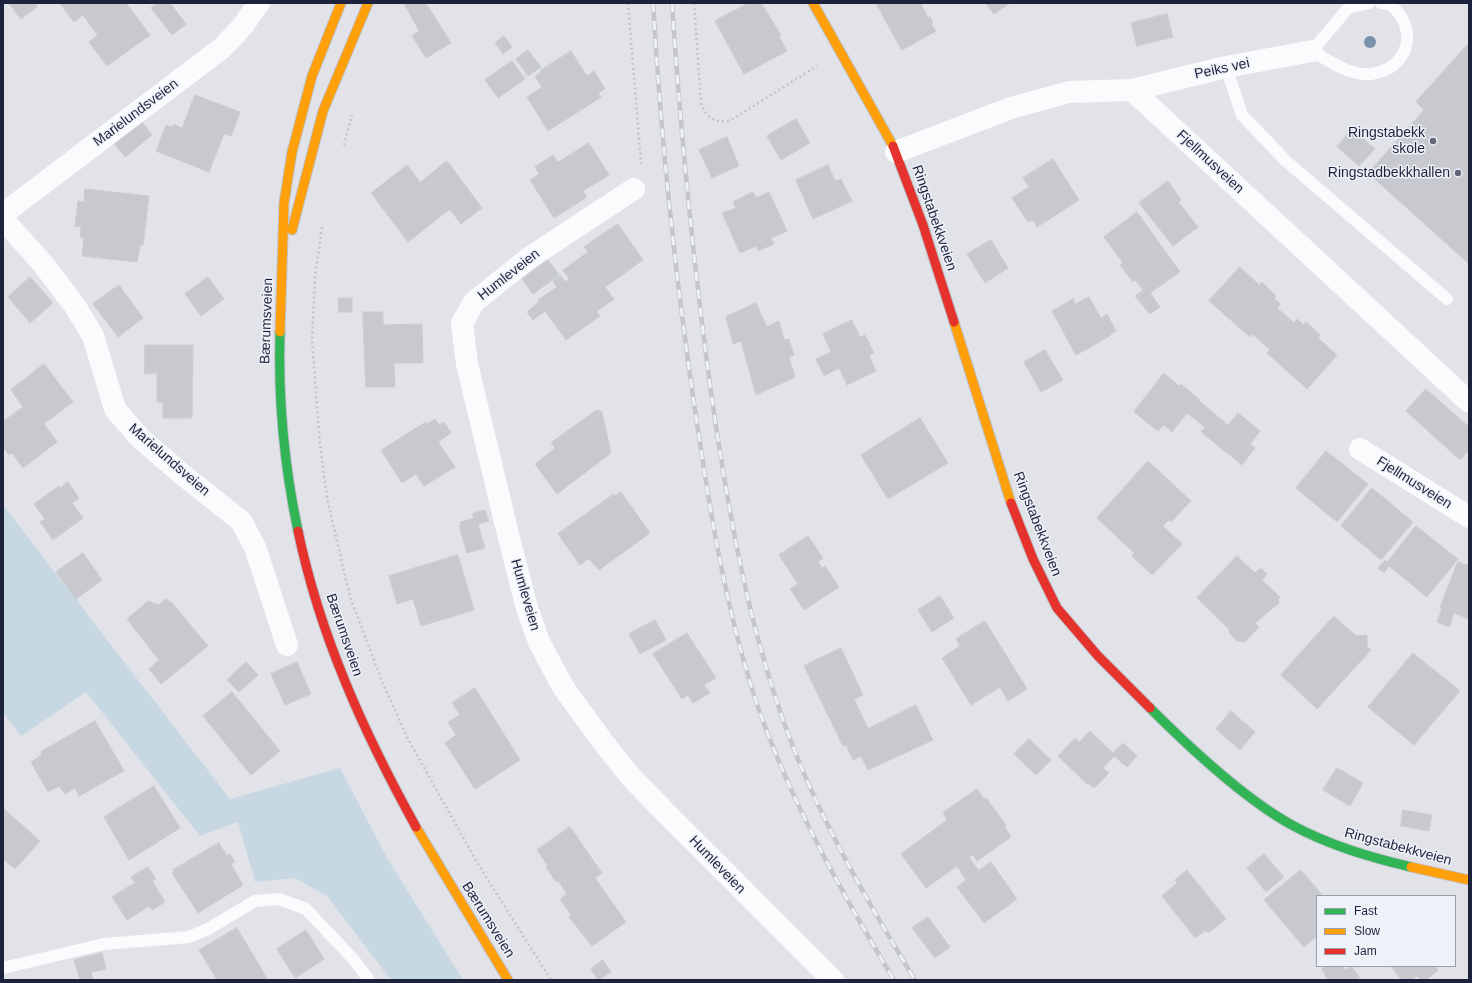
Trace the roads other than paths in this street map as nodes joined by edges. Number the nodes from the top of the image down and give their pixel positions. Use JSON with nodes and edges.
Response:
{"nodes":[{"id":1,"x":259,"y":3,"type":"edge"},
{"id":2,"x":341,"y":3,"type":"edge"},
{"id":3,"x":368,"y":3,"type":"edge"},
{"id":4,"x":813,"y":3,"type":"edge"},
{"id":5,"x":1369,"y":3,"type":"edge"},
{"id":6,"x":1381,"y":3,"type":"edge"},
{"id":7,"x":1349,"y":5,"type":"edge"},
{"id":8,"x":1312,"y":50,"type":"junction"},
{"id":9,"x":1226,"y":67,"type":"junction"},
{"id":10,"x":1132,"y":90,"type":"junction"},
{"id":11,"x":896,"y":152,"type":"junction"},
{"id":12,"x":634,"y":189,"type":"road end"},
{"id":13,"x":3,"y":214,"type":"edge"},
{"id":14,"x":3,"y":218,"type":"edge"},
{"id":15,"x":283,"y":260,"type":"junction"},
{"id":16,"x":1447,"y":299,"type":"dead end"},
{"id":17,"x":1469,"y":402,"type":"edge"},
{"id":18,"x":1360,"y":449,"type":"dead end"},
{"id":19,"x":1469,"y":517,"type":"edge"},
{"id":20,"x":287,"y":645,"type":"dead end"},
{"id":21,"x":1342,"y":833,"type":"dead end"},
{"id":22,"x":1337,"y":846,"type":"junction"},
{"id":23,"x":1469,"y":880,"type":"edge"},
{"id":24,"x":3,"y":968,"type":"edge"},
{"id":25,"x":369,"y":980,"type":"edge"},
{"id":26,"x":508,"y":980,"type":"edge"},
{"id":27,"x":833,"y":980,"type":"edge"}],
"edges":[{"from":1,"to":13,"type":"street","name":"Marielundsveien"},
{"from":2,"to":15,"type":"main road","name":"Bærumsveien"},
{"from":3,"to":15,"type":"main road","name":"Bærumsveien"},
{"from":4,"to":11,"type":"main road","name":"Ringstabekkveien"},
{"from":5,"to":7,"type":"lane"},
{"from":6,"to":8,"type":"lane"},
{"from":7,"to":8,"type":"lane"},
{"from":8,"to":9,"type":"street","name":"Peiks vei"},
{"from":9,"to":10,"type":"street","name":"Peiks vei"},
{"from":9,"to":16,"type":"lane"},
{"from":10,"to":11,"type":"street"},
{"from":10,"to":17,"type":"street","name":"Fjellmusveien"},
{"from":11,"to":22,"type":"main road","name":"Ringstabekkveien"},
{"from":12,"to":27,"type":"street","name":"Humleveien"},
{"from":14,"to":20,"type":"street","name":"Marielundsveien"},
{"from":15,"to":26,"type":"main road","name":"Bærumsveien"},
{"from":18,"to":19,"type":"street","name":"Fjellmusveien"},
{"from":21,"to":22,"type":"lane"},
{"from":22,"to":23,"type":"main road","name":"Ringstabekkveien"},
{"from":24,"to":25,"type":"lane"}]}
